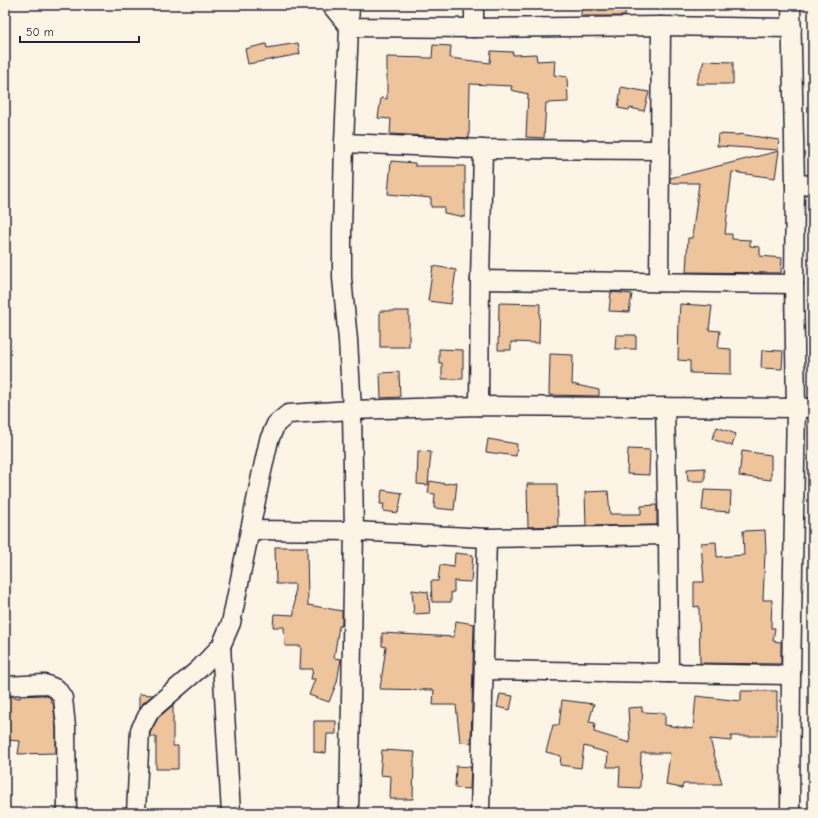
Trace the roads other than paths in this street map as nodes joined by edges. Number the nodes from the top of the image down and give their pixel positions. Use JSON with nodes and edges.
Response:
{"nodes":[{"id":1,"x":331,"y":5,"type":"edge"},
{"id":2,"x":350,"y":5,"type":"edge"},
{"id":3,"x":474,"y":5,"type":"edge"},
{"id":4,"x":791,"y":5,"type":"edge"},
{"id":5,"x":661,"y":26,"type":"junction"},
{"id":6,"x":350,"y":27,"type":"junction"},
{"id":7,"x":474,"y":28,"type":"junction"},
{"id":8,"x":792,"y":28,"type":"junction"},
{"id":9,"x":344,"y":143,"type":"junction"},
{"id":10,"x":483,"y":149,"type":"junction"},
{"id":11,"x":660,"y":150,"type":"junction"},
{"id":12,"x":795,"y":184,"type":"junction"},
{"id":13,"x":813,"y":184,"type":"edge"},
{"id":14,"x":480,"y":280,"type":"junction"},
{"id":15,"x":660,"y":282,"type":"junction"},
{"id":16,"x":794,"y":284,"type":"junction"},
{"id":17,"x":479,"y":406,"type":"junction"},
{"id":18,"x":665,"y":407,"type":"junction"},
{"id":19,"x":804,"y":408,"type":"edge"},
{"id":20,"x":352,"y":410,"type":"junction"},
{"id":21,"x":250,"y":530,"type":"junction"},
{"id":22,"x":354,"y":532,"type":"junction"},
{"id":23,"x":668,"y":535,"type":"junction"},
{"id":24,"x":487,"y":538,"type":"junction"},
{"id":25,"x":221,"y":646,"type":"junction"},
{"id":26,"x":484,"y":670,"type":"junction"},
{"id":27,"x":669,"y":673,"type":"junction"},
{"id":28,"x":791,"y":675,"type":"junction"},
{"id":29,"x":5,"y":686,"type":"edge"},
{"id":30,"x":67,"y":813,"type":"edge"},
{"id":31,"x":136,"y":813,"type":"edge"},
{"id":32,"x":231,"y":813,"type":"edge"},
{"id":33,"x":350,"y":813,"type":"edge"},
{"id":34,"x":480,"y":813,"type":"edge"},
{"id":35,"x":790,"y":813,"type":"edge"}],
"edges":[{"from":1,"to":6,"type":"street"},
{"from":2,"to":6,"type":"street"},
{"from":3,"to":7,"type":"street"},
{"from":4,"to":8,"type":"street"},
{"from":5,"to":7,"type":"street"},
{"from":5,"to":8,"type":"street"},
{"from":5,"to":11,"type":"street"},
{"from":6,"to":7,"type":"street"},
{"from":6,"to":9,"type":"street"},
{"from":8,"to":12,"type":"street"},
{"from":9,"to":10,"type":"street"},
{"from":9,"to":20,"type":"street"},
{"from":10,"to":11,"type":"street"},
{"from":10,"to":14,"type":"street"},
{"from":11,"to":15,"type":"street"},
{"from":12,"to":13,"type":"street"},
{"from":12,"to":16,"type":"street"},
{"from":14,"to":15,"type":"street"},
{"from":14,"to":17,"type":"street"},
{"from":15,"to":16,"type":"street"},
{"from":16,"to":19,"type":"street"},
{"from":17,"to":18,"type":"street"},
{"from":17,"to":20,"type":"street"},
{"from":18,"to":19,"type":"street"},
{"from":18,"to":23,"type":"street"},
{"from":19,"to":28,"type":"street"},
{"from":20,"to":21,"type":"street"},
{"from":20,"to":22,"type":"street"},
{"from":21,"to":22,"type":"street"},
{"from":21,"to":25,"type":"street"},
{"from":22,"to":24,"type":"street"},
{"from":22,"to":33,"type":"street"},
{"from":23,"to":24,"type":"street"},
{"from":23,"to":27,"type":"street"},
{"from":24,"to":26,"type":"street"},
{"from":25,"to":31,"type":"street"},
{"from":25,"to":32,"type":"street"},
{"from":26,"to":27,"type":"street"},
{"from":26,"to":34,"type":"street"},
{"from":27,"to":28,"type":"street"},
{"from":28,"to":35,"type":"street"},
{"from":29,"to":30,"type":"street"}]}
